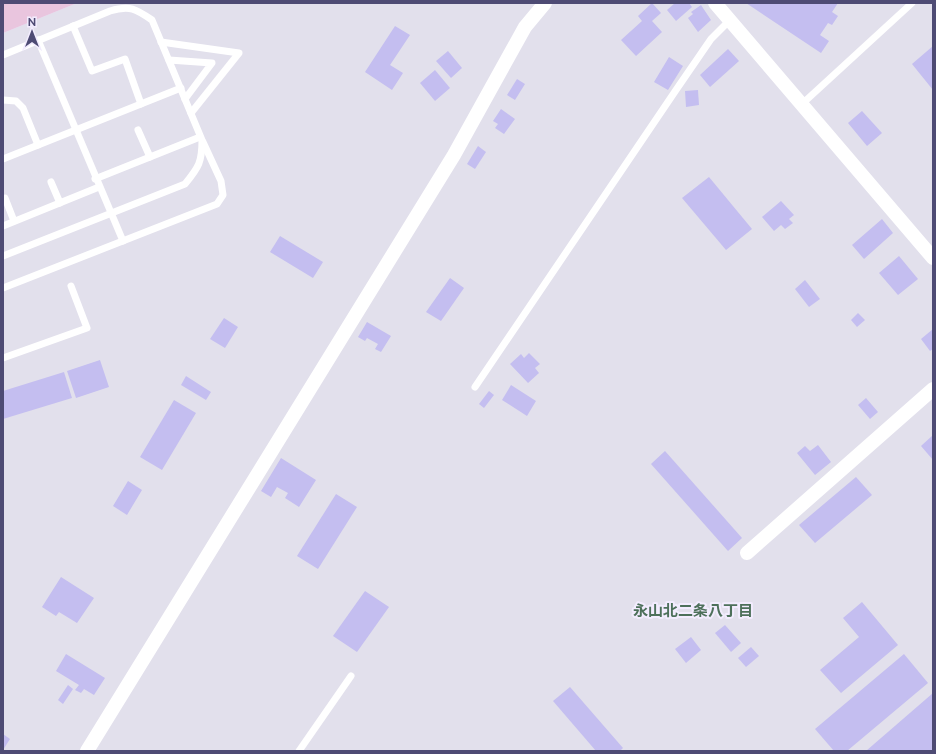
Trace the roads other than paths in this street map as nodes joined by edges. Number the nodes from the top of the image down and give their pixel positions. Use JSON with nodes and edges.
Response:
{"nodes":[{"id":1,"x":545,"y":3,"type":"edge"},
{"id":2,"x":715,"y":3,"type":"edge"},
{"id":3,"x":912,"y":3,"type":"edge"},
{"id":4,"x":730,"y":20,"type":"junction"},
{"id":5,"x":73,"y":26,"type":"junction"},
{"id":6,"x":38,"y":40,"type":"junction"},
{"id":7,"x":161,"y":42,"type":"junction"},
{"id":8,"x":3,"y":55,"type":"edge"},
{"id":9,"x":169,"y":60,"type":"junction"},
{"id":10,"x":181,"y":88,"type":"junction"},
{"id":11,"x":185,"y":99,"type":"junction"},
{"id":12,"x":3,"y":100,"type":"edge"},
{"id":13,"x":141,"y":104,"type":"junction"},
{"id":14,"x":802,"y":104,"type":"junction"},
{"id":15,"x":191,"y":113,"type":"junction"},
{"id":16,"x":75,"y":130,"type":"junction"},
{"id":17,"x":138,"y":130,"type":"dead end"},
{"id":18,"x":201,"y":138,"type":"junction"},
{"id":19,"x":38,"y":145,"type":"junction"},
{"id":20,"x":150,"y":157,"type":"junction"},
{"id":21,"x":3,"y":159,"type":"edge"},
{"id":22,"x":96,"y":179,"type":"junction"},
{"id":23,"x":52,"y":182,"type":"dead end"},
{"id":24,"x":99,"y":187,"type":"junction"},
{"id":25,"x":5,"y":198,"type":"dead end"},
{"id":26,"x":60,"y":203,"type":"junction"},
{"id":27,"x":110,"y":214,"type":"junction"},
{"id":28,"x":14,"y":221,"type":"junction"},
{"id":29,"x":3,"y":226,"type":"edge"},
{"id":30,"x":122,"y":241,"type":"junction"},
{"id":31,"x":3,"y":256,"type":"edge"},
{"id":32,"x":933,"y":258,"type":"edge"},
{"id":33,"x":71,"y":286,"type":"dead end"},
{"id":34,"x":3,"y":288,"type":"edge"},
{"id":35,"x":3,"y":358,"type":"edge"},
{"id":36,"x":475,"y":387,"type":"dead end"},
{"id":37,"x":933,"y":389,"type":"edge"},
{"id":38,"x":747,"y":553,"type":"dead end"},
{"id":39,"x":351,"y":676,"type":"dead end"},
{"id":40,"x":87,"y":751,"type":"edge"},
{"id":41,"x":299,"y":751,"type":"edge"}],
"edges":[{"from":1,"to":40,"type":"street"},
{"from":2,"to":4,"type":"street"},
{"from":3,"to":14,"type":"lane"},
{"from":4,"to":14,"type":"street"},
{"from":4,"to":36,"type":"lane"},
{"from":5,"to":6,"type":"lane"},
{"from":5,"to":7,"type":"lane"},
{"from":5,"to":13,"type":"lane"},
{"from":6,"to":8,"type":"lane"},
{"from":6,"to":16,"type":"lane"},
{"from":7,"to":9,"type":"lane"},
{"from":7,"to":15,"type":"lane"},
{"from":9,"to":10,"type":"lane"},
{"from":9,"to":11,"type":"lane"},
{"from":10,"to":11,"type":"lane"},
{"from":10,"to":13,"type":"lane"},
{"from":11,"to":15,"type":"lane"},
{"from":12,"to":19,"type":"lane"},
{"from":13,"to":16,"type":"lane"},
{"from":14,"to":32,"type":"street"},
{"from":15,"to":18,"type":"lane"},
{"from":16,"to":19,"type":"lane"},
{"from":16,"to":22,"type":"lane"},
{"from":17,"to":20,"type":"lane"},
{"from":18,"to":20,"type":"lane"},
{"from":18,"to":27,"type":"lane"},
{"from":18,"to":30,"type":"lane"},
{"from":19,"to":21,"type":"lane"},
{"from":20,"to":22,"type":"lane"},
{"from":22,"to":24,"type":"lane"},
{"from":23,"to":26,"type":"lane"},
{"from":24,"to":26,"type":"lane"},
{"from":24,"to":27,"type":"lane"},
{"from":25,"to":28,"type":"lane"},
{"from":26,"to":28,"type":"lane"},
{"from":27,"to":30,"type":"lane"},
{"from":27,"to":31,"type":"lane"},
{"from":28,"to":29,"type":"lane"},
{"from":30,"to":34,"type":"lane"},
{"from":33,"to":35,"type":"lane"},
{"from":37,"to":38,"type":"street"},
{"from":39,"to":41,"type":"lane"}]}
